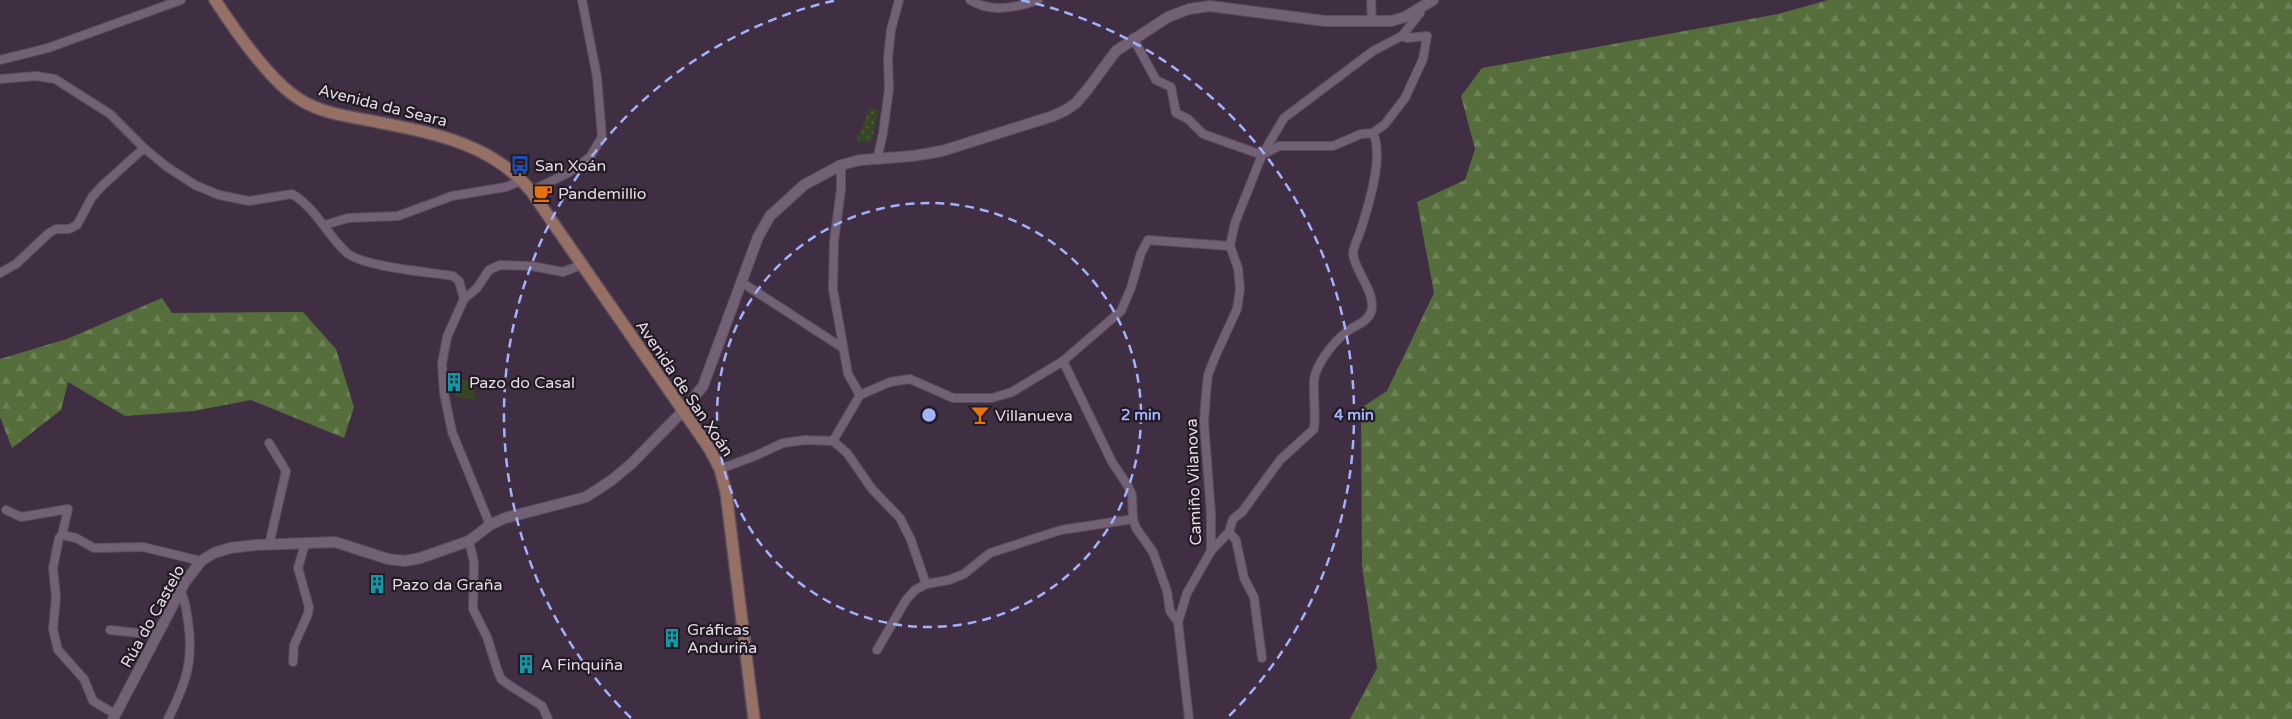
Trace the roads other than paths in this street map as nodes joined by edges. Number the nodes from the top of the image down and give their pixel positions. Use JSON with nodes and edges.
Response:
{"nodes":[{"id":1,"x":181,"y":0,"type":"edge"},
{"id":2,"x":582,"y":0,"type":"edge"},
{"id":3,"x":900,"y":0,"type":"edge"},
{"id":4,"x":970,"y":0,"type":"edge"},
{"id":5,"x":1038,"y":0,"type":"edge"},
{"id":6,"x":1371,"y":0,"type":"edge"},
{"id":7,"x":1432,"y":0,"type":"edge"},
{"id":8,"x":217,"y":3,"type":"edge"},
{"id":9,"x":1421,"y":8,"type":"junction"},
{"id":10,"x":1372,"y":22,"type":"junction"},
{"id":11,"x":1402,"y":36,"type":"junction"},
{"id":12,"x":1133,"y":38,"type":"junction"},
{"id":13,"x":0,"y":60,"type":"edge"},
{"id":14,"x":1,"y":80,"type":"edge"},
{"id":15,"x":1373,"y":132,"type":"junction"},
{"id":16,"x":144,"y":148,"type":"junction"},
{"id":17,"x":1262,"y":155,"type":"junction"},
{"id":18,"x":877,"y":160,"type":"junction"},
{"id":19,"x":841,"y":165,"type":"junction"},
{"id":20,"x":522,"y":180,"type":"junction"},
{"id":21,"x":531,"y":191,"type":"junction"},
{"id":22,"x":324,"y":225,"type":"junction"},
{"id":23,"x":1230,"y":246,"type":"junction"},
{"id":24,"x":581,"y":265,"type":"junction"},
{"id":25,"x":0,"y":273,"type":"edge"},
{"id":26,"x":741,"y":282,"type":"junction"},
{"id":27,"x":464,"y":299,"type":"junction"},
{"id":28,"x":843,"y":348,"type":"junction"},
{"id":29,"x":1063,"y":361,"type":"junction"},
{"id":30,"x":860,"y":395,"type":"junction"},
{"id":31,"x":683,"y":411,"type":"junction"},
{"id":32,"x":833,"y":440,"type":"junction"},
{"id":33,"x":269,"y":443,"type":"dead end"},
{"id":34,"x":720,"y":470,"type":"junction"},
{"id":35,"x":6,"y":510,"type":"dead end"},
{"id":36,"x":1133,"y":519,"type":"junction"},
{"id":37,"x":490,"y":525,"type":"junction"},
{"id":38,"x":1229,"y":532,"type":"junction"},
{"id":39,"x":62,"y":535,"type":"junction"},
{"id":40,"x":469,"y":541,"type":"junction"},
{"id":41,"x":305,"y":544,"type":"junction"},
{"id":42,"x":269,"y":545,"type":"junction"},
{"id":43,"x":1211,"y":551,"type":"junction"},
{"id":44,"x":201,"y":561,"type":"junction"},
{"id":45,"x":926,"y":584,"type":"junction"},
{"id":46,"x":180,"y":591,"type":"junction"},
{"id":47,"x":1178,"y":622,"type":"junction"},
{"id":48,"x":110,"y":630,"type":"dead end"},
{"id":49,"x":157,"y":635,"type":"junction"},
{"id":50,"x":877,"y":650,"type":"dead end"},
{"id":51,"x":1262,"y":658,"type":"dead end"},
{"id":52,"x":293,"y":662,"type":"dead end"},
{"id":53,"x":114,"y":717,"type":"edge"},
{"id":54,"x":1191,"y":718,"type":"edge"},
{"id":55,"x":168,"y":719,"type":"edge"},
{"id":56,"x":548,"y":719,"type":"edge"},
{"id":57,"x":754,"y":719,"type":"edge"}],
"edges":[{"from":1,"to":13,"type":"street"},
{"from":2,"to":21,"type":"street"},
{"from":3,"to":18,"type":"street"},
{"from":4,"to":5,"type":"street"},
{"from":6,"to":10,"type":"street"},
{"from":7,"to":9,"type":"street","name":"Rúa do Castelo"},
{"from":8,"to":20,"type":"main road","name":"Avenida da Seara"},
{"from":9,"to":10,"type":"street","name":"Rúa do Castelo"},
{"from":9,"to":11,"type":"street"},
{"from":10,"to":12,"type":"street","name":"Rúa do Castelo"},
{"from":11,"to":15,"type":"street"},
{"from":11,"to":17,"type":"street"},
{"from":12,"to":17,"type":"street"},
{"from":12,"to":18,"type":"street","name":"Rúa do Castelo"},
{"from":14,"to":16,"type":"street"},
{"from":15,"to":17,"type":"street"},
{"from":15,"to":38,"type":"street"},
{"from":16,"to":22,"type":"street"},
{"from":16,"to":25,"type":"street"},
{"from":17,"to":23,"type":"street"},
{"from":18,"to":19,"type":"street","name":"Rúa do Castelo"},
{"from":19,"to":26,"type":"street","name":"Rúa do Castelo"},
{"from":19,"to":28,"type":"street"},
{"from":20,"to":21,"type":"main road","name":"Avenida da Seara"},
{"from":20,"to":22,"type":"street"},
{"from":21,"to":24,"type":"main road","name":"Avenida de San Xoán"},
{"from":22,"to":27,"type":"street"},
{"from":23,"to":29,"type":"street"},
{"from":23,"to":43,"type":"street","name":"Camiño Vilanova"},
{"from":24,"to":27,"type":"street"},
{"from":24,"to":31,"type":"main road","name":"Avenida de San Xoán"},
{"from":26,"to":28,"type":"street"},
{"from":26,"to":31,"type":"street","name":"Rúa do Castelo"},
{"from":27,"to":37,"type":"street"},
{"from":28,"to":30,"type":"street"},
{"from":29,"to":30,"type":"street"},
{"from":29,"to":36,"type":"street"},
{"from":30,"to":32,"type":"street"},
{"from":31,"to":34,"type":"main road","name":"Avenida de San Xoán"},
{"from":31,"to":37,"type":"street","name":"Rúa do Castelo"},
{"from":32,"to":34,"type":"street"},
{"from":32,"to":45,"type":"street"},
{"from":33,"to":42,"type":"street"},
{"from":34,"to":57,"type":"main road","name":"Avenida de San Xoán"},
{"from":35,"to":39,"type":"street"},
{"from":36,"to":45,"type":"street"},
{"from":36,"to":47,"type":"street"},
{"from":37,"to":40,"type":"street","name":"Rúa do Castelo"},
{"from":38,"to":43,"type":"street"},
{"from":38,"to":51,"type":"street"},
{"from":39,"to":44,"type":"street"},
{"from":39,"to":53,"type":"street"},
{"from":40,"to":41,"type":"street","name":"Rúa do Castelo"},
{"from":40,"to":56,"type":"street"},
{"from":41,"to":42,"type":"street","name":"Rúa do Castelo"},
{"from":41,"to":52,"type":"street"},
{"from":42,"to":44,"type":"street","name":"Rúa do Castelo"},
{"from":43,"to":47,"type":"street","name":"Camiño Vilanova"},
{"from":44,"to":46,"type":"street","name":"Rúa do Castelo"},
{"from":45,"to":50,"type":"street"},
{"from":46,"to":49,"type":"street","name":"Rúa do Castelo"},
{"from":46,"to":55,"type":"street"},
{"from":47,"to":54,"type":"street","name":"Camiño Vilanova"},
{"from":48,"to":49,"type":"street"},
{"from":49,"to":53,"type":"street","name":"Rúa do Castelo"}]}
